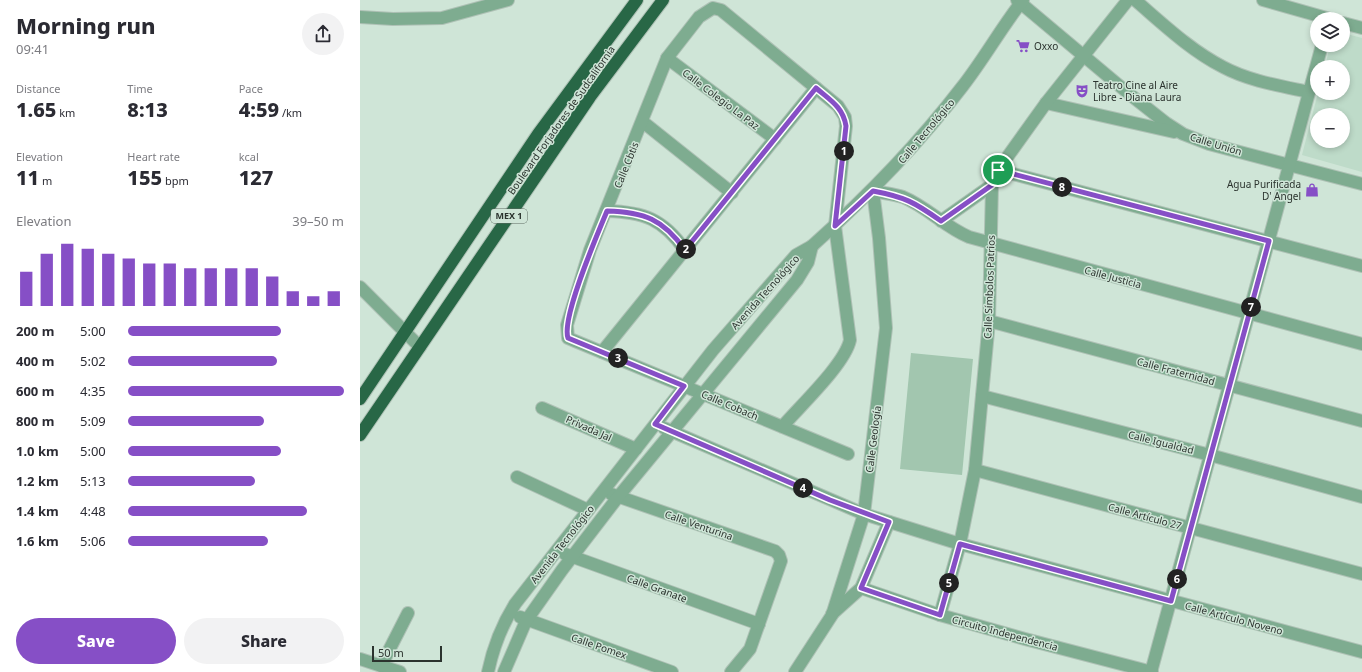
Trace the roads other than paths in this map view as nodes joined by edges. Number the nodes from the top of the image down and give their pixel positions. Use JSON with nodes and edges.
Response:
{"nodes":[{"id":1,"x":508,"y":0,"type":"edge"},
{"id":2,"x":637,"y":0,"type":"edge"},
{"id":3,"x":663,"y":0,"type":"edge"},
{"id":4,"x":1128,"y":0,"type":"edge"},
{"id":5,"x":1135,"y":0,"type":"edge"},
{"id":6,"x":1263,"y":0,"type":"edge"},
{"id":7,"x":1020,"y":1,"type":"edge"},
{"id":8,"x":1310,"y":14,"type":"edge"},
{"id":9,"x":360,"y":16,"type":"edge"},
{"id":10,"x":1350,"y":24,"type":"edge"},
{"id":11,"x":1362,"y":28,"type":"edge"},
{"id":12,"x":1320,"y":52,"type":"edge"},
{"id":13,"x":1083,"y":56,"type":"junction"},
{"id":14,"x":667,"y":58,"type":"junction"},
{"id":15,"x":816,"y":88,"type":"junction"},
{"id":16,"x":1309,"y":92,"type":"junction"},
{"id":17,"x":1046,"y":103,"type":"junction"},
{"id":18,"x":643,"y":122,"type":"junction"},
{"id":19,"x":538,"y":134,"type":"junction"},
{"id":20,"x":1183,"y":134,"type":"junction"},
{"id":21,"x":775,"y":139,"type":"junction"},
{"id":22,"x":557,"y":145,"type":"junction"},
{"id":23,"x":1289,"y":165,"type":"junction"},
{"id":24,"x":998,"y":170,"type":"junction"},
{"id":25,"x":1362,"y":184,"type":"edge"},
{"id":26,"x":992,"y":185,"type":"junction"},
{"id":27,"x":873,"y":191,"type":"junction"},
{"id":28,"x":732,"y":193,"type":"junction"},
{"id":29,"x":607,"y":211,"type":"junction"},
{"id":30,"x":941,"y":221,"type":"junction"},
{"id":31,"x":835,"y":226,"type":"junction"},
{"id":32,"x":1269,"y":241,"type":"junction"},
{"id":33,"x":991,"y":244,"type":"junction"},
{"id":34,"x":812,"y":246,"type":"junction"},
{"id":35,"x":685,"y":250,"type":"junction"},
{"id":36,"x":1362,"y":266,"type":"edge"},
{"id":37,"x":360,"y":288,"type":"edge"},
{"id":38,"x":1249,"y":313,"type":"junction"},
{"id":39,"x":989,"y":321,"type":"junction"},
{"id":40,"x":405,"y":332,"type":"junction"},
{"id":41,"x":568,"y":338,"type":"joint"},
{"id":42,"x":1362,"y":344,"type":"edge"},
{"id":43,"x":420,"y":347,"type":"junction"},
{"id":44,"x":602,"y":352,"type":"junction"},
{"id":45,"x":1229,"y":385,"type":"junction"},
{"id":46,"x":684,"y":386,"type":"junction"},
{"id":47,"x":702,"y":393,"type":"junction"},
{"id":48,"x":982,"y":396,"type":"junction"},
{"id":49,"x":360,"y":399,"type":"edge"},
{"id":50,"x":542,"y":408,"type":"dead end"},
{"id":51,"x":1362,"y":421,"type":"edge"},
{"id":52,"x":655,"y":424,"type":"junction"},
{"id":53,"x":782,"y":426,"type":"junction"},
{"id":54,"x":671,"y":431,"type":"junction"},
{"id":55,"x":360,"y":435,"type":"edge"},
{"id":56,"x":636,"y":449,"type":"junction"},
{"id":57,"x":848,"y":454,"type":"dead end"},
{"id":58,"x":1210,"y":455,"type":"junction"},
{"id":59,"x":975,"y":470,"type":"junction"},
{"id":60,"x":517,"y":477,"type":"dead end"},
{"id":61,"x":603,"y":491,"type":"junction"},
{"id":62,"x":618,"y":497,"type":"junction"},
{"id":63,"x":1362,"y":497,"type":"edge"},
{"id":64,"x":588,"y":510,"type":"junction"},
{"id":65,"x":864,"y":514,"type":"junction"},
{"id":66,"x":889,"y":522,"type":"junction"},
{"id":67,"x":1191,"y":528,"type":"junction"},
{"id":68,"x":960,"y":544,"type":"junction"},
{"id":69,"x":557,"y":550,"type":"junction"},
{"id":70,"x":572,"y":557,"type":"junction"},
{"id":71,"x":1362,"y":574,"type":"edge"},
{"id":72,"x":861,"y":588,"type":"junction"},
{"id":73,"x":1171,"y":601,"type":"junction"},
{"id":74,"x":408,"y":613,"type":"dead end"},
{"id":75,"x":510,"y":613,"type":"junction"},
{"id":76,"x":832,"y":615,"type":"junction"},
{"id":77,"x":940,"y":615,"type":"junction"},
{"id":78,"x":526,"y":620,"type":"junction"},
{"id":79,"x":758,"y":624,"type":"junction"},
{"id":80,"x":1362,"y":652,"type":"edge"},
{"id":81,"x":360,"y":659,"type":"edge"},
{"id":82,"x":381,"y":666,"type":"junction"},
{"id":83,"x":400,"y":672,"type":"edge"},
{"id":84,"x":488,"y":672,"type":"edge"},
{"id":85,"x":504,"y":672,"type":"edge"},
{"id":86,"x":672,"y":672,"type":"edge"},
{"id":87,"x":730,"y":672,"type":"edge"},
{"id":88,"x":795,"y":672,"type":"edge"},
{"id":89,"x":1152,"y":672,"type":"edge"}],
"edges":[{"from":1,"to":9,"type":"street"},
{"from":2,"to":19,"type":"highway","name":"Boulevard Forjadores de Sudcalifornia","number":"MEX 1"},
{"from":3,"to":22,"type":"highway","name":"Boulevard Forjadores de Sudcalifornia","number":"MEX 1"},
{"from":4,"to":13,"type":"street","name":"Calle Símbolos Patrios"},
{"from":5,"to":16,"type":"street"},
{"from":6,"to":8,"type":"street"},
{"from":7,"to":13,"type":"street","name":"Calle Unión"},
{"from":7,"to":27,"type":"street","name":"Calle Tecnológico"},
{"from":10,"to":11,"type":"street"},
{"from":12,"to":16,"type":"street"},
{"from":13,"to":17,"type":"street","name":"Calle Símbolos Patrios"},
{"from":13,"to":20,"type":"street","name":"Calle Unión"},
{"from":14,"to":15,"type":"street","name":"Calle Cbtis"},
{"from":14,"to":18,"type":"street","name":"Calle Cbtis"},
{"from":14,"to":21,"type":"street","name":"Calle Colegio La Paz"},
{"from":15,"to":21,"type":"street"},
{"from":15,"to":31,"type":"street"},
{"from":16,"to":23,"type":"street"},
{"from":17,"to":20,"type":"street"},
{"from":17,"to":24,"type":"street","name":"Calle Símbolos Patrios"},
{"from":18,"to":28,"type":"street"},
{"from":18,"to":29,"type":"street","name":"Calle Cbtis"},
{"from":19,"to":22,"type":"highway"},
{"from":19,"to":40,"type":"highway","name":"Boulevard Forjadores de Sudcalifornia","number":"MEX 1"},
{"from":20,"to":23,"type":"street","name":"Calle Unión"},
{"from":21,"to":28,"type":"street"},
{"from":22,"to":43,"type":"highway","name":"Boulevard Forjadores de Sudcalifornia","number":"MEX 1"},
{"from":23,"to":25,"type":"street","name":"Calle Unión"},
{"from":23,"to":32,"type":"street"},
{"from":24,"to":26,"type":"street","name":"Calle Símbolos Patrios"},
{"from":24,"to":32,"type":"street"},
{"from":26,"to":30,"type":"street"},
{"from":26,"to":33,"type":"street","name":"Calle Símbolos Patrios"},
{"from":27,"to":30,"type":"street","name":"Calle Justicia"},
{"from":27,"to":31,"type":"street","name":"Calle Tecnológico"},
{"from":27,"to":65,"type":"street","name":"Calle Geología"},
{"from":28,"to":35,"type":"street"},
{"from":29,"to":35,"type":"street"},
{"from":29,"to":41,"type":"street","name":"Calle Cbtis"},
{"from":30,"to":33,"type":"street","name":"Calle Justicia"},
{"from":31,"to":34,"type":"street","name":"Calle Tecnológico"},
{"from":31,"to":53,"type":"street"},
{"from":32,"to":36,"type":"street"},
{"from":32,"to":38,"type":"street"},
{"from":33,"to":38,"type":"street","name":"Calle Justicia"},
{"from":33,"to":39,"type":"street","name":"Calle Símbolos Patrios"},
{"from":34,"to":46,"type":"street","name":"Avenida Tecnológico"},
{"from":34,"to":47,"type":"street","name":"Avenida Tecnológico"},
{"from":35,"to":44,"type":"street"},
{"from":37,"to":40,"type":"street"},
{"from":38,"to":42,"type":"street","name":"Calle Justicia"},
{"from":38,"to":45,"type":"street"},
{"from":39,"to":45,"type":"street","name":"Calle Fraternidad"},
{"from":39,"to":48,"type":"street","name":"Calle Símbolos Patrios"},
{"from":40,"to":43,"type":"street"},
{"from":40,"to":49,"type":"highway","name":"Boulevard Forjadores de Sudcalifornia","number":"MEX 1"},
{"from":41,"to":44,"type":"street","name":"Calle Cobach"},
{"from":43,"to":55,"type":"highway","name":"Boulevard Forjadores de Sudcalifornia","number":"MEX 1"},
{"from":44,"to":46,"type":"street","name":"Calle Cobach"},
{"from":45,"to":51,"type":"street","name":"Calle Fraternidad"},
{"from":45,"to":58,"type":"street"},
{"from":46,"to":47,"type":"street","name":"Calle Cobach"},
{"from":46,"to":52,"type":"street","name":"Avenida Tecnológico"},
{"from":47,"to":53,"type":"street","name":"Calle Cobach"},
{"from":47,"to":54,"type":"street","name":"Avenida Tecnológico"},
{"from":48,"to":58,"type":"street","name":"Calle Igualdad"},
{"from":48,"to":59,"type":"street","name":"Calle Símbolos Patrios"},
{"from":50,"to":56,"type":"street","name":"Privada Jal"},
{"from":52,"to":54,"type":"street","name":"Calle Artículo Noveno"},
{"from":52,"to":56,"type":"street","name":"Avenida Tecnológico"},
{"from":53,"to":57,"type":"street","name":"Calle Cobach"},
{"from":54,"to":62,"type":"street","name":"Avenida Tecnológico"},
{"from":54,"to":65,"type":"street","name":"Calle Artículo Noveno"},
{"from":56,"to":61,"type":"street","name":"Avenida Tecnológico"},
{"from":58,"to":63,"type":"street","name":"Calle Igualdad"},
{"from":58,"to":67,"type":"street"},
{"from":59,"to":67,"type":"street","name":"Calle Artículo 27"},
{"from":59,"to":68,"type":"street","name":"Calle Símbolos Patrios"},
{"from":60,"to":64,"type":"street"},
{"from":61,"to":62,"type":"street","name":"Calle Venturina"},
{"from":61,"to":64,"type":"street","name":"Avenida Tecnológico"},
{"from":62,"to":70,"type":"street","name":"Avenida Tecnológico"},
{"from":62,"to":79,"type":"street","name":"Calle Venturina"},
{"from":64,"to":69,"type":"street","name":"Avenida Tecnológico"},
{"from":65,"to":66,"type":"street","name":"Calle Artículo Noveno"},
{"from":65,"to":76,"type":"street","name":"Calle Geología"},
{"from":66,"to":68,"type":"street","name":"Calle Artículo Noveno"},
{"from":66,"to":72,"type":"street"},
{"from":67,"to":71,"type":"street","name":"Calle Artículo 27"},
{"from":67,"to":73,"type":"street"},
{"from":68,"to":73,"type":"street","name":"Calle Artículo Noveno"},
{"from":68,"to":77,"type":"street","name":"Calle Símbolos Patrios"},
{"from":69,"to":70,"type":"street","name":"Calle Granate"},
{"from":69,"to":75,"type":"street","name":"Avenida Tecnológico"},
{"from":70,"to":78,"type":"street","name":"Avenida Tecnológico"},
{"from":70,"to":79,"type":"street","name":"Calle Granate"},
{"from":72,"to":76,"type":"street"},
{"from":72,"to":77,"type":"street","name":"Circuito Independencia"},
{"from":73,"to":80,"type":"street","name":"Calle Artículo Noveno"},
{"from":73,"to":89,"type":"street"},
{"from":74,"to":82,"type":"street"},
{"from":75,"to":78,"type":"street","name":"Calle Pomex"},
{"from":75,"to":84,"type":"street","name":"Avenida Tecnológico"},
{"from":76,"to":88,"type":"street","name":"Calle Geología"},
{"from":77,"to":89,"type":"street","name":"Circuito Independencia"},
{"from":78,"to":85,"type":"street","name":"Avenida Tecnológico"},
{"from":78,"to":86,"type":"street","name":"Calle Pomex"},
{"from":79,"to":87,"type":"street"},
{"from":81,"to":82,"type":"street"},
{"from":82,"to":83,"type":"street"}]}
